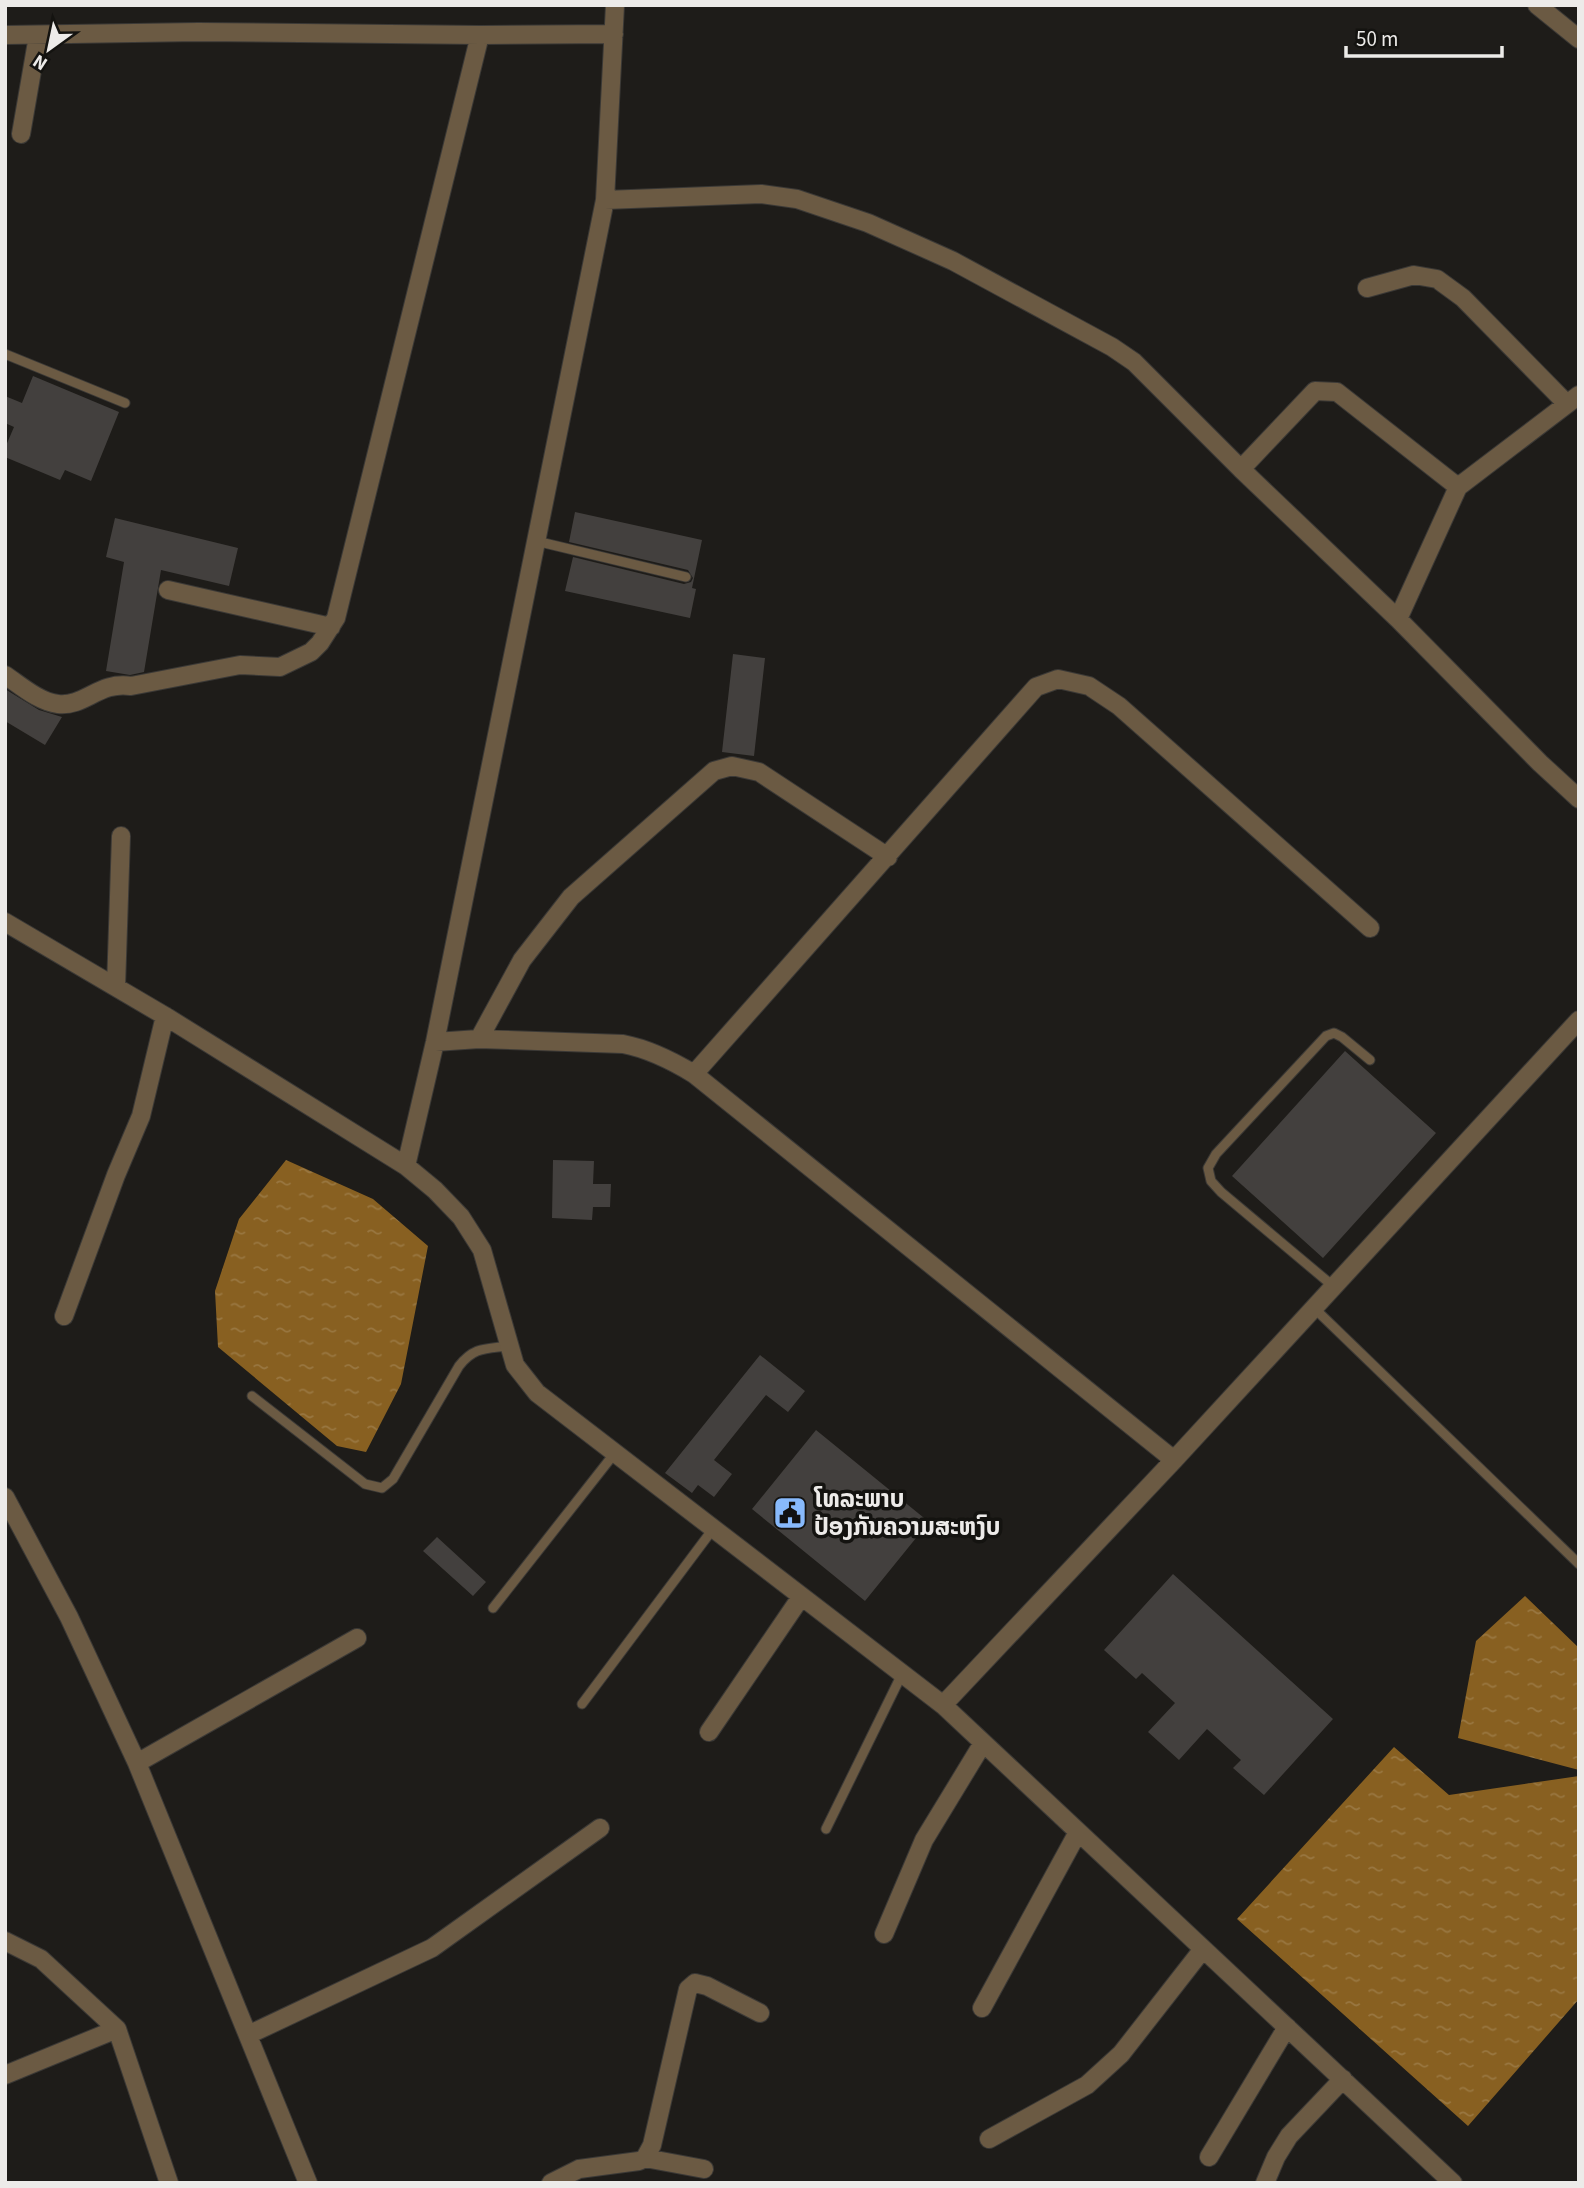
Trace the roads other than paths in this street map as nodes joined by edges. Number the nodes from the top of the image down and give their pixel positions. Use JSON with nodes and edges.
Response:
{"nodes":[{"id":1,"x":615,"y":5,"type":"edge"},
{"id":2,"x":1537,"y":5,"type":"edge"},
{"id":3,"x":614,"y":34,"type":"junction"},
{"id":4,"x":5,"y":35,"type":"edge"},
{"id":5,"x":480,"y":35,"type":"junction"},
{"id":6,"x":38,"y":36,"type":"junction"},
{"id":7,"x":1579,"y":38,"type":"edge"},
{"id":8,"x":21,"y":134,"type":"dead end"},
{"id":9,"x":605,"y":200,"type":"junction"},
{"id":10,"x":1367,"y":288,"type":"dead end"},
{"id":11,"x":5,"y":354,"type":"edge"},
{"id":12,"x":1573,"y":400,"type":"edge"},
{"id":13,"x":125,"y":403,"type":"dead end"},
{"id":14,"x":1241,"y":469,"type":"junction"},
{"id":15,"x":1458,"y":488,"type":"junction"},
{"id":16,"x":536,"y":541,"type":"junction"},
{"id":17,"x":686,"y":577,"type":"dead end"},
{"id":18,"x":168,"y":590,"type":"dead end"},
{"id":19,"x":1398,"y":619,"type":"junction"},
{"id":20,"x":331,"y":627,"type":"junction"},
{"id":21,"x":5,"y":675,"type":"edge"},
{"id":22,"x":1579,"y":799,"type":"edge"},
{"id":23,"x":121,"y":836,"type":"dead end"},
{"id":24,"x":887,"y":857,"type":"junction"},
{"id":25,"x":5,"y":922,"type":"edge"},
{"id":26,"x":1370,"y":928,"type":"dead end"},
{"id":27,"x":117,"y":987,"type":"junction"},
{"id":28,"x":165,"y":1016,"type":"junction"},
{"id":29,"x":1579,"y":1020,"type":"edge"},
{"id":30,"x":479,"y":1039,"type":"junction"},
{"id":31,"x":435,"y":1042,"type":"junction"},
{"id":32,"x":1370,"y":1060,"type":"dead end"},
{"id":33,"x":694,"y":1074,"type":"junction"},
{"id":34,"x":406,"y":1166,"type":"junction"},
{"id":35,"x":1333,"y":1286,"type":"junction"},
{"id":36,"x":1313,"y":1307,"type":"junction"},
{"id":37,"x":64,"y":1316,"type":"dead end"},
{"id":38,"x":508,"y":1346,"type":"junction"},
{"id":39,"x":251,"y":1396,"type":"dead end"},
{"id":40,"x":614,"y":1454,"type":"junction"},
{"id":41,"x":1174,"y":1460,"type":"junction"},
{"id":42,"x":5,"y":1497,"type":"edge"},
{"id":43,"x":713,"y":1529,"type":"junction"},
{"id":44,"x":1579,"y":1564,"type":"edge"},
{"id":45,"x":801,"y":1597,"type":"junction"},
{"id":46,"x":493,"y":1608,"type":"dead end"},
{"id":47,"x":357,"y":1638,"type":"dead end"},
{"id":48,"x":902,"y":1674,"type":"junction"},
{"id":49,"x":582,"y":1704,"type":"dead end"},
{"id":50,"x":943,"y":1705,"type":"junction"},
{"id":51,"x":709,"y":1732,"type":"dead end"},
{"id":52,"x":983,"y":1743,"type":"junction"},
{"id":53,"x":136,"y":1763,"type":"junction"},
{"id":54,"x":600,"y":1828,"type":"dead end"},
{"id":55,"x":826,"y":1829,"type":"dead end"},
{"id":56,"x":1078,"y":1832,"type":"junction"},
{"id":57,"x":884,"y":1934,"type":"dead end"},
{"id":58,"x":5,"y":1941,"type":"edge"},
{"id":59,"x":1203,"y":1949,"type":"junction"},
{"id":60,"x":982,"y":2008,"type":"dead end"},
{"id":61,"x":760,"y":2013,"type":"dead end"},
{"id":62,"x":1287,"y":2027,"type":"junction"},
{"id":63,"x":117,"y":2029,"type":"junction"},
{"id":64,"x":248,"y":2035,"type":"junction"},
{"id":65,"x":5,"y":2075,"type":"edge"},
{"id":66,"x":1343,"y":2079,"type":"junction"},
{"id":67,"x":989,"y":2139,"type":"dead end"},
{"id":68,"x":1209,"y":2157,"type":"dead end"},
{"id":69,"x":645,"y":2158,"type":"junction"},
{"id":70,"x":704,"y":2169,"type":"dead end"},
{"id":71,"x":169,"y":2183,"type":"edge"},
{"id":72,"x":308,"y":2183,"type":"edge"},
{"id":73,"x":551,"y":2183,"type":"edge"},
{"id":74,"x":1265,"y":2183,"type":"edge"},
{"id":75,"x":1453,"y":2183,"type":"edge"}],
"edges":[{"from":1,"to":3,"type":"street"},
{"from":2,"to":7,"type":"street"},
{"from":3,"to":5,"type":"street"},
{"from":3,"to":9,"type":"street"},
{"from":4,"to":6,"type":"street"},
{"from":5,"to":6,"type":"street"},
{"from":5,"to":20,"type":"street"},
{"from":6,"to":8,"type":"street"},
{"from":9,"to":14,"type":"street"},
{"from":9,"to":16,"type":"street"},
{"from":10,"to":12,"type":"street"},
{"from":11,"to":13,"type":"lane"},
{"from":12,"to":15,"type":"street"},
{"from":14,"to":15,"type":"street"},
{"from":14,"to":19,"type":"street"},
{"from":15,"to":19,"type":"street"},
{"from":16,"to":17,"type":"lane"},
{"from":16,"to":31,"type":"street"},
{"from":18,"to":20,"type":"street"},
{"from":19,"to":22,"type":"street"},
{"from":20,"to":21,"type":"street"},
{"from":23,"to":27,"type":"street"},
{"from":24,"to":26,"type":"street"},
{"from":24,"to":30,"type":"street"},
{"from":24,"to":33,"type":"street"},
{"from":25,"to":27,"type":"street"},
{"from":27,"to":28,"type":"street"},
{"from":28,"to":34,"type":"street"},
{"from":28,"to":37,"type":"street"},
{"from":29,"to":35,"type":"street"},
{"from":30,"to":31,"type":"street"},
{"from":30,"to":33,"type":"street"},
{"from":31,"to":34,"type":"street"},
{"from":32,"to":35,"type":"lane"},
{"from":33,"to":41,"type":"street"},
{"from":34,"to":38,"type":"street"},
{"from":35,"to":36,"type":"street"},
{"from":36,"to":41,"type":"street"},
{"from":36,"to":44,"type":"lane"},
{"from":38,"to":39,"type":"lane"},
{"from":38,"to":40,"type":"street"},
{"from":40,"to":43,"type":"street"},
{"from":40,"to":46,"type":"lane"},
{"from":41,"to":50,"type":"street"},
{"from":42,"to":53,"type":"street"},
{"from":43,"to":45,"type":"street"},
{"from":43,"to":49,"type":"lane"},
{"from":45,"to":48,"type":"street"},
{"from":45,"to":51,"type":"street"},
{"from":47,"to":53,"type":"street"},
{"from":48,"to":50,"type":"street"},
{"from":48,"to":55,"type":"lane"},
{"from":50,"to":52,"type":"street"},
{"from":52,"to":56,"type":"street"},
{"from":52,"to":57,"type":"street"},
{"from":53,"to":64,"type":"street"},
{"from":54,"to":64,"type":"street"},
{"from":56,"to":59,"type":"street"},
{"from":56,"to":60,"type":"street"},
{"from":58,"to":63,"type":"street"},
{"from":59,"to":62,"type":"street"},
{"from":59,"to":67,"type":"street"},
{"from":61,"to":69,"type":"street"},
{"from":62,"to":66,"type":"street"},
{"from":62,"to":68,"type":"street"},
{"from":63,"to":65,"type":"street"},
{"from":63,"to":71,"type":"street"},
{"from":64,"to":72,"type":"street"},
{"from":66,"to":74,"type":"street"},
{"from":66,"to":75,"type":"street"},
{"from":69,"to":70,"type":"street"},
{"from":69,"to":73,"type":"street"}]}
